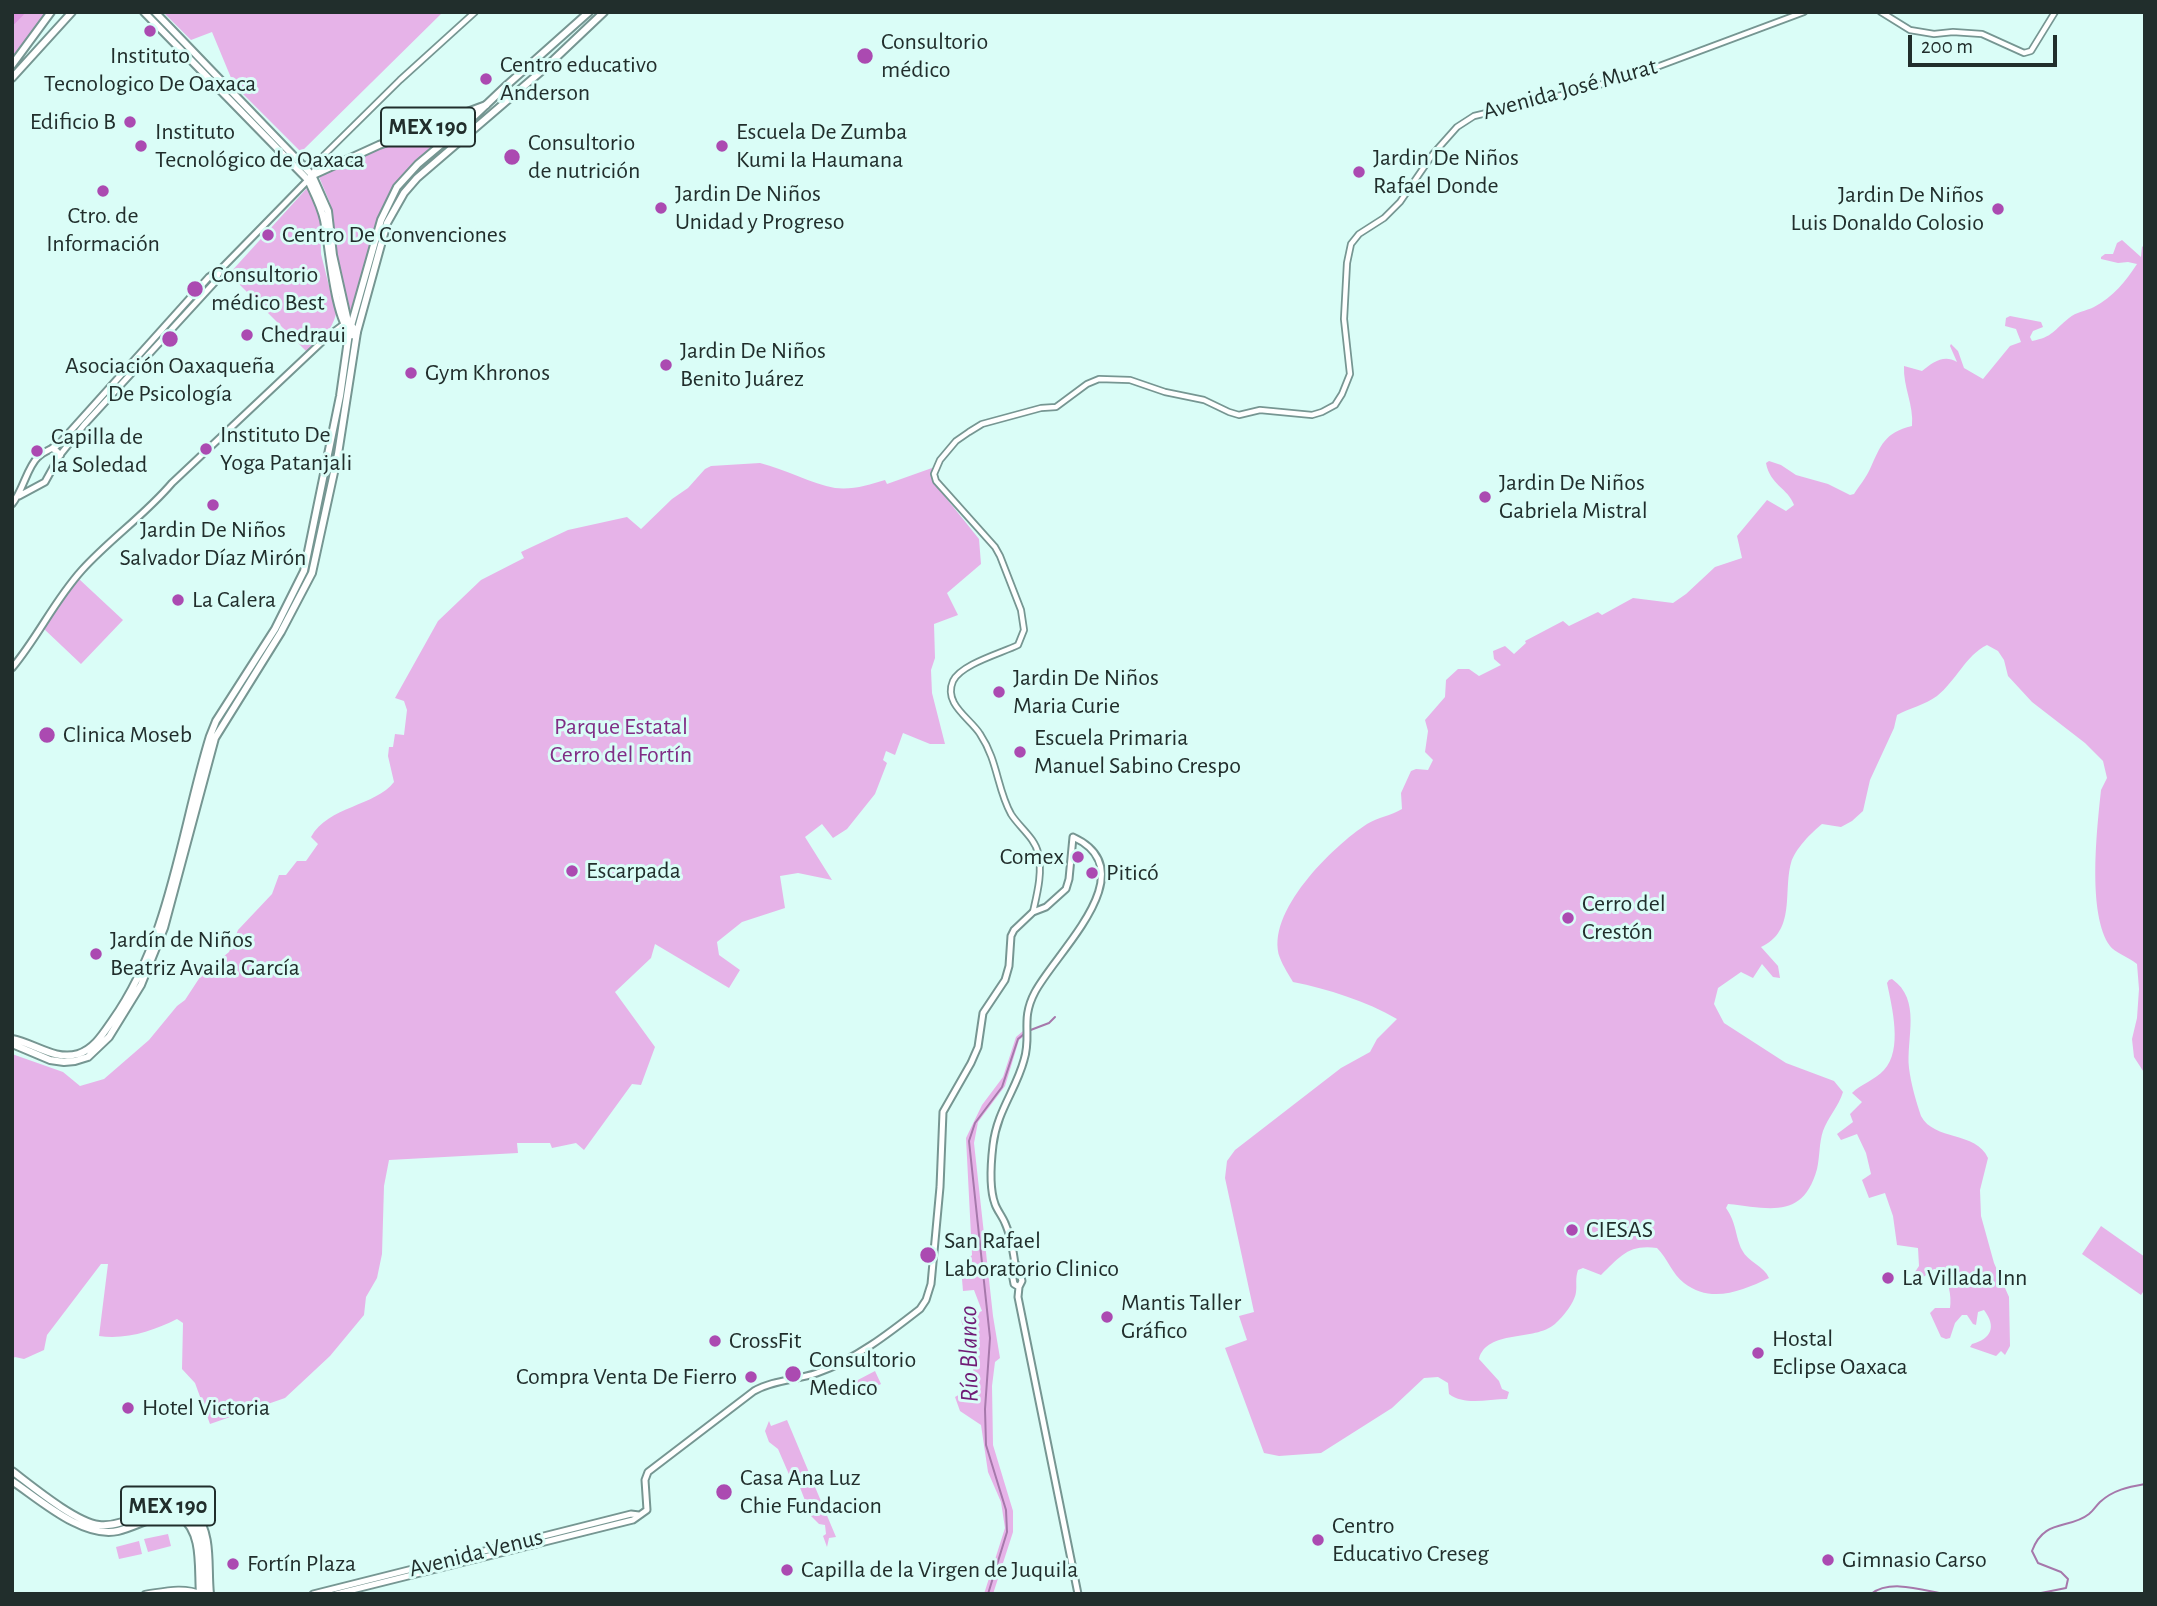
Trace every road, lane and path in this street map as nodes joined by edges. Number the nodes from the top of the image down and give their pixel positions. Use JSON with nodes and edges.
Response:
{"nodes":[{"id":1,"x":51,"y":12,"type":"edge"},
{"id":2,"x":72,"y":12,"type":"edge"},
{"id":3,"x":144,"y":12,"type":"edge"},
{"id":4,"x":155,"y":12,"type":"edge"},
{"id":5,"x":475,"y":12,"type":"edge"},
{"id":6,"x":589,"y":12,"type":"edge"},
{"id":7,"x":604,"y":12,"type":"edge"},
{"id":8,"x":1804,"y":12,"type":"edge"},
{"id":9,"x":1881,"y":12,"type":"edge"},
{"id":10,"x":2055,"y":12,"type":"edge"},
{"id":11,"x":171,"y":28,"type":"junction"},
{"id":12,"x":165,"y":34,"type":"junction"},
{"id":13,"x":12,"y":65,"type":"edge"},
{"id":14,"x":12,"y":78,"type":"edge"},
{"id":15,"x":486,"y":104,"type":"junction"},
{"id":16,"x":242,"y":108,"type":"junction"},
{"id":17,"x":318,"y":162,"type":"junction"},
{"id":18,"x":304,"y":166,"type":"junction"},
{"id":19,"x":310,"y":177,"type":"junction"},
{"id":20,"x":222,"y":268,"type":"junction"},
{"id":21,"x":362,"y":312,"type":"junction"},
{"id":22,"x":348,"y":325,"type":"junction"},
{"id":23,"x":357,"y":335,"type":"junction"},
{"id":24,"x":53,"y":448,"type":"junction"},
{"id":25,"x":60,"y":454,"type":"junction"},
{"id":26,"x":19,"y":496,"type":"junction"},
{"id":27,"x":12,"y":504,"type":"edge"},
{"id":28,"x":12,"y":668,"type":"edge"},
{"id":29,"x":1033,"y":912,"type":"junction"},
{"id":30,"x":12,"y":1039,"type":"edge"},
{"id":31,"x":12,"y":1044,"type":"edge"},
{"id":32,"x":12,"y":1471,"type":"edge"},
{"id":33,"x":12,"y":1481,"type":"edge"},
{"id":34,"x":184,"y":1510,"type":"junction"},
{"id":35,"x":642,"y":1514,"type":"junction"},
{"id":36,"x":174,"y":1515,"type":"junction"},
{"id":37,"x":203,"y":1593,"type":"edge"},
{"id":38,"x":145,"y":1594,"type":"edge"},
{"id":39,"x":313,"y":1594,"type":"edge"},
{"id":40,"x":336,"y":1594,"type":"edge"},
{"id":41,"x":1078,"y":1594,"type":"edge"}],
"edges":[{"from":1,"to":13,"type":"main road"},
{"from":2,"to":14,"type":"main road"},
{"from":3,"to":12,"type":"main road","number":"MEX 190"},
{"from":4,"to":11,"type":"main road","number":"MEX 190"},
{"from":5,"to":17,"type":"street"},
{"from":6,"to":15,"type":"main road","number":"MEX 190"},
{"from":7,"to":21,"type":"main road","number":"MEX 190"},
{"from":8,"to":29,"type":"street","name":"Avenida José Murat"},
{"from":9,"to":10,"type":"street"},
{"from":11,"to":12,"type":"main road"},
{"from":11,"to":16,"type":"main road","number":"MEX 190"},
{"from":12,"to":16,"type":"main road","number":"MEX 190"},
{"from":15,"to":19,"type":"main road","number":"MEX 190"},
{"from":15,"to":22,"type":"main road","number":"MEX 190"},
{"from":16,"to":18,"type":"main road","number":"MEX 190"},
{"from":16,"to":19,"type":"main road","number":"MEX 190"},
{"from":17,"to":18,"type":"main road"},
{"from":17,"to":19,"type":"street"},
{"from":18,"to":19,"type":"main road","number":"MEX 190"},
{"from":19,"to":20,"type":"main road"},
{"from":19,"to":22,"type":"main road","number":"MEX 190"},
{"from":20,"to":24,"type":"main road"},
{"from":20,"to":25,"type":"main road"},
{"from":21,"to":22,"type":"street"},
{"from":21,"to":23,"type":"main road","number":"MEX 190"},
{"from":22,"to":23,"type":"main road"},
{"from":22,"to":28,"type":"main road"},
{"from":22,"to":30,"type":"main road","number":"MEX 190"},
{"from":23,"to":31,"type":"main road","number":"MEX 190"},
{"from":24,"to":25,"type":"main road"},
{"from":24,"to":26,"type":"main road"},
{"from":25,"to":26,"type":"main road"},
{"from":26,"to":27,"type":"main road"},
{"from":29,"to":35,"type":"main road"},
{"from":29,"to":41,"type":"main road"},
{"from":32,"to":34,"type":"main road","number":"MEX 190"},
{"from":33,"to":36,"type":"main road","number":"MEX 190"},
{"from":34,"to":36,"type":"main road"},
{"from":34,"to":37,"type":"main road"},
{"from":35,"to":39,"type":"main road","name":"Avenida Venus"},
{"from":35,"to":40,"type":"main road","name":"Avenida Venus"},
{"from":36,"to":37,"type":"main road","number":"MEX 190"},
{"from":37,"to":38,"type":"street"}]}
